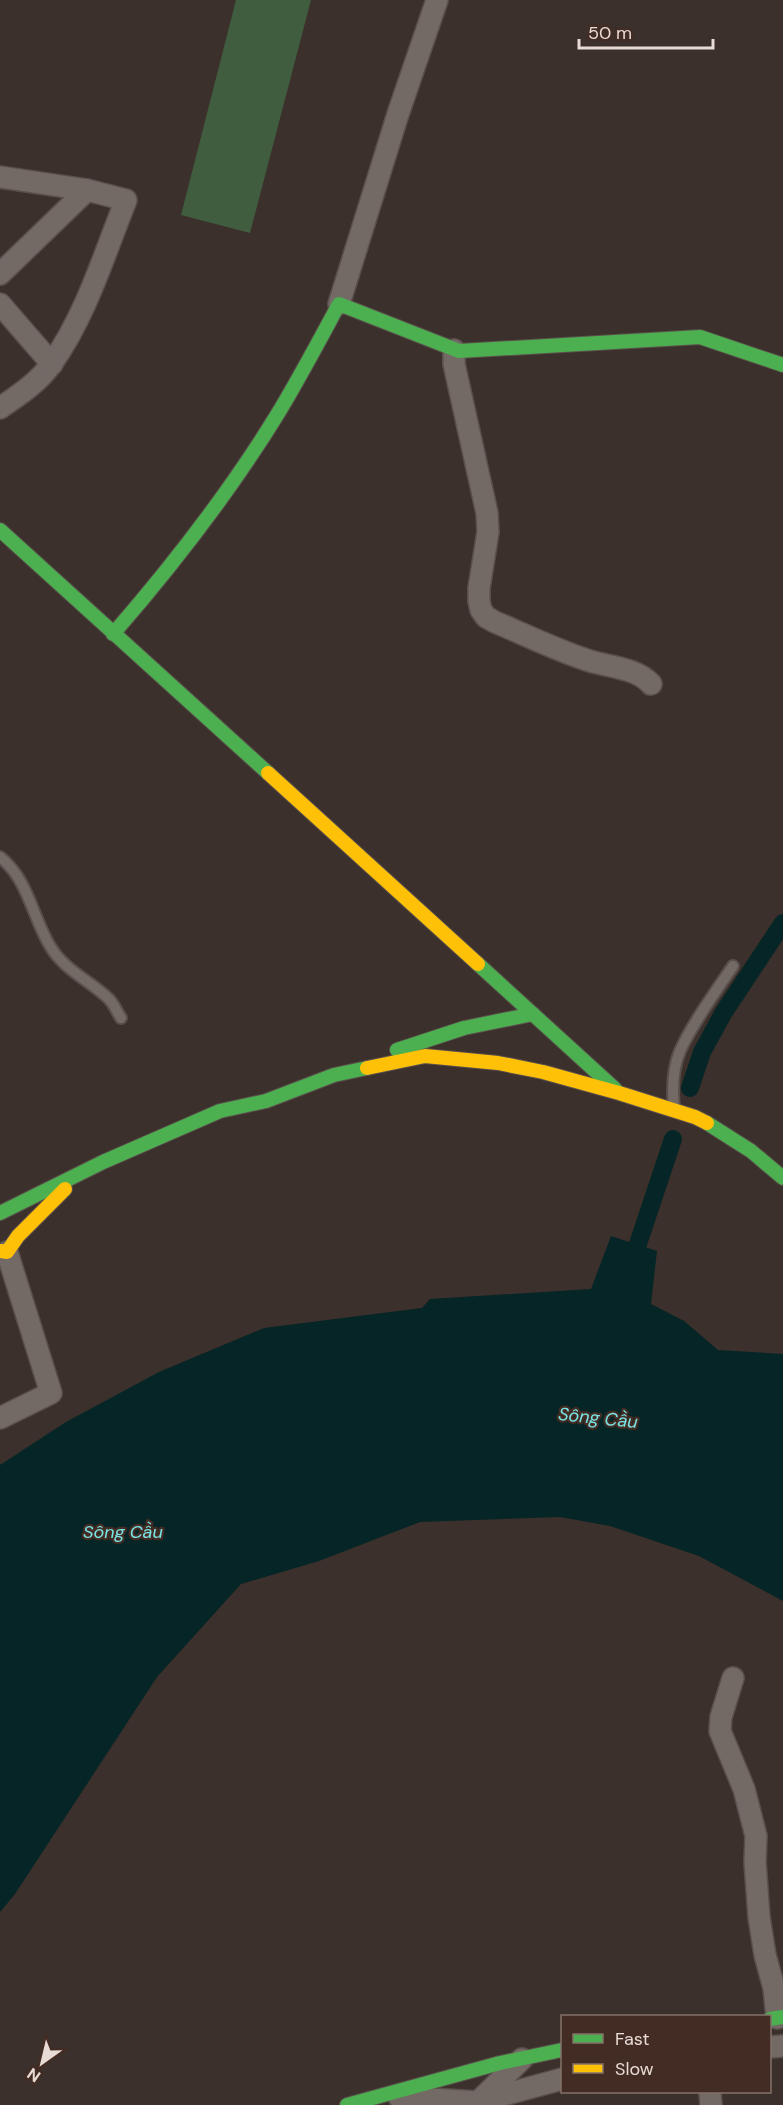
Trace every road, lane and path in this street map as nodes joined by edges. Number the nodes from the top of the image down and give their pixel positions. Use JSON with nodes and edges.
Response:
{"nodes":[{"id":1,"x":437,"y":0,"type":"edge"},
{"id":2,"x":0,"y":177,"type":"edge"},
{"id":3,"x":87,"y":190,"type":"junction"},
{"id":4,"x":0,"y":274,"type":"edge"},
{"id":5,"x":0,"y":304,"type":"edge"},
{"id":6,"x":339,"y":304,"type":"junction"},
{"id":7,"x":454,"y":350,"type":"junction"},
{"id":8,"x":52,"y":364,"type":"junction"},
{"id":9,"x":783,"y":365,"type":"edge"},
{"id":10,"x":0,"y":408,"type":"edge"},
{"id":11,"x":0,"y":530,"type":"edge"},
{"id":12,"x":113,"y":634,"type":"junction"},
{"id":13,"x":651,"y":684,"type":"dead end"},
{"id":14,"x":0,"y":857,"type":"edge"},
{"id":15,"x":733,"y":966,"type":"dead end"},
{"id":16,"x":533,"y":1014,"type":"junction"},
{"id":17,"x":121,"y":1018,"type":"dead end"},
{"id":18,"x":334,"y":1075,"type":"junction"},
{"id":19,"x":619,"y":1093,"type":"junction"},
{"id":20,"x":675,"y":1110,"type":"junction"},
{"id":21,"x":751,"y":1151,"type":"junction"},
{"id":22,"x":783,"y":1164,"type":"edge"},
{"id":23,"x":76,"y":1175,"type":"junction"},
{"id":24,"x":783,"y":1178,"type":"edge"},
{"id":25,"x":0,"y":1213,"type":"edge"},
{"id":26,"x":4,"y":1251,"type":"edge"},
{"id":27,"x":0,"y":1418,"type":"edge"},
{"id":28,"x":733,"y":1678,"type":"dead end"},
{"id":29,"x":777,"y":2018,"type":"edge"},
{"id":30,"x":561,"y":2050,"type":"edge"},
{"id":31,"x":522,"y":2059,"type":"junction"},
{"id":32,"x":561,"y":2079,"type":"edge"},
{"id":33,"x":380,"y":2096,"type":"junction"},
{"id":34,"x":474,"y":2104,"type":"edge"},
{"id":35,"x":347,"y":2105,"type":"edge"}],
"edges":[{"from":1,"to":6,"type":"street"},
{"from":2,"to":3,"type":"street"},
{"from":3,"to":4,"type":"street"},
{"from":3,"to":8,"type":"street"},
{"from":5,"to":8,"type":"street"},
{"from":6,"to":7,"type":"street"},
{"from":6,"to":12,"type":"street"},
{"from":7,"to":9,"type":"street"},
{"from":7,"to":13,"type":"street"},
{"from":8,"to":10,"type":"street"},
{"from":11,"to":12,"type":"street"},
{"from":12,"to":16,"type":"street"},
{"from":14,"to":17,"type":"lane"},
{"from":15,"to":20,"type":"lane"},
{"from":16,"to":18,"type":"street"},
{"from":16,"to":19,"type":"street"},
{"from":18,"to":19,"type":"street"},
{"from":18,"to":23,"type":"street"},
{"from":19,"to":20,"type":"street"},
{"from":20,"to":21,"type":"street"},
{"from":21,"to":22,"type":"street"},
{"from":21,"to":24,"type":"street"},
{"from":23,"to":25,"type":"street"},
{"from":23,"to":26,"type":"street"},
{"from":26,"to":27,"type":"street"},
{"from":28,"to":29,"type":"street"},
{"from":30,"to":31,"type":"street"},
{"from":31,"to":33,"type":"street"},
{"from":31,"to":34,"type":"street"},
{"from":32,"to":34,"type":"street"},
{"from":33,"to":34,"type":"street"},
{"from":33,"to":35,"type":"street"}]}
